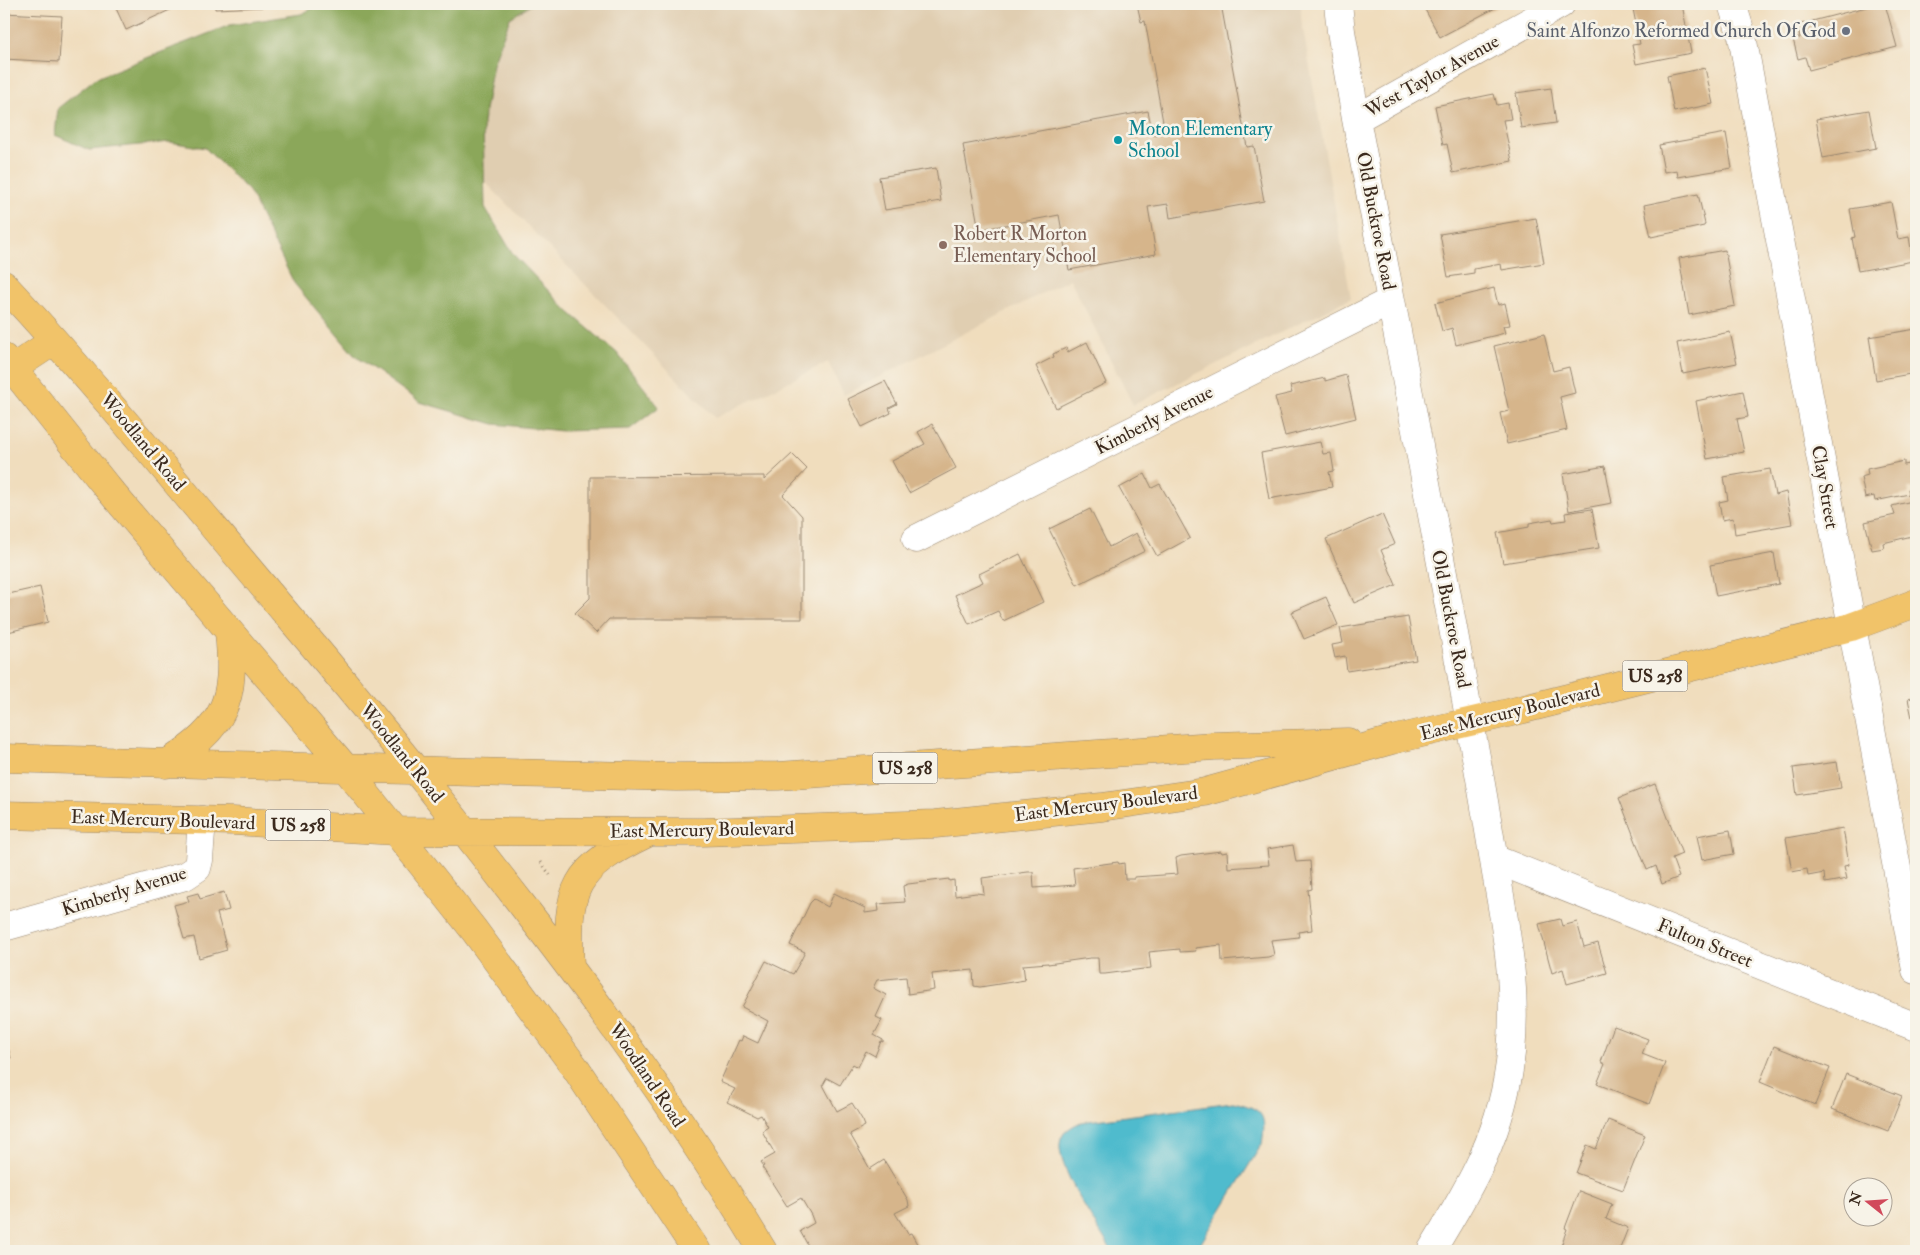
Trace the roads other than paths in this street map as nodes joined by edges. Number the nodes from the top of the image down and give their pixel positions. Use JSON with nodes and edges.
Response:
{"nodes":[{"id":1,"x":1338,"y":4,"type":"edge"},
{"id":2,"x":1561,"y":4,"type":"edge"},
{"id":3,"x":1732,"y":4,"type":"edge"},
{"id":4,"x":1356,"y":120,"type":"junction"},
{"id":5,"x":4,"y":285,"type":"edge"},
{"id":6,"x":1391,"y":301,"type":"junction"},
{"id":7,"x":54,"y":341,"type":"junction"},
{"id":8,"x":8,"y":363,"type":"edge"},
{"id":9,"x":916,"y":539,"type":"dead end"},
{"id":10,"x":1916,"y":604,"type":"edge"},
{"id":11,"x":1851,"y":627,"type":"junction"},
{"id":12,"x":229,"y":632,"type":"junction"},
{"id":13,"x":1470,"y":722,"type":"junction"},
{"id":14,"x":1392,"y":740,"type":"junction"},
{"id":15,"x":4,"y":758,"type":"edge"},
{"id":16,"x":166,"y":764,"type":"junction"},
{"id":17,"x":347,"y":770,"type":"junction"},
{"id":18,"x":417,"y":771,"type":"junction"},
{"id":19,"x":4,"y":814,"type":"edge"},
{"id":20,"x":202,"y":820,"type":"junction"},
{"id":21,"x":395,"y":830,"type":"junction"},
{"id":22,"x":464,"y":830,"type":"junction"},
{"id":23,"x":650,"y":832,"type":"junction"},
{"id":24,"x":1494,"y":859,"type":"junction"},
{"id":25,"x":4,"y":927,"type":"edge"},
{"id":26,"x":570,"y":967,"type":"junction"},
{"id":27,"x":1916,"y":970,"type":"edge"},
{"id":28,"x":1916,"y":1027,"type":"edge"},
{"id":29,"x":697,"y":1251,"type":"edge"},
{"id":30,"x":763,"y":1251,"type":"edge"},
{"id":31,"x":1431,"y":1251,"type":"edge"}],
"edges":[{"from":1,"to":4,"type":"street","name":"Old Buckroe Road"},
{"from":2,"to":4,"type":"street","name":"West Taylor Avenue"},
{"from":3,"to":11,"type":"street","name":"Clay Street"},
{"from":4,"to":6,"type":"street","name":"Old Buckroe Road"},
{"from":5,"to":7,"type":"main road","name":"Woodland Road"},
{"from":6,"to":9,"type":"street","name":"Kimberly Avenue"},
{"from":6,"to":13,"type":"street","name":"Old Buckroe Road"},
{"from":7,"to":8,"type":"main road"},
{"from":7,"to":18,"type":"main road","name":"Woodland Road"},
{"from":8,"to":12,"type":"main road"},
{"from":10,"to":11,"type":"main road","name":"East Mercury Boulevard","number":"US 258"},
{"from":11,"to":13,"type":"main road","name":"East Mercury Boulevard","number":"US 258"},
{"from":11,"to":27,"type":"street","name":"Clay Street"},
{"from":12,"to":16,"type":"main road"},
{"from":12,"to":17,"type":"main road"},
{"from":13,"to":14,"type":"main road","name":"East Mercury Boulevard","number":"US 258"},
{"from":13,"to":24,"type":"street","name":"Old Buckroe Road"},
{"from":14,"to":18,"type":"main road","name":"East Mercury Boulevard","number":"US 258"},
{"from":14,"to":23,"type":"main road","name":"East Mercury Boulevard","number":"US 258"},
{"from":15,"to":16,"type":"main road","name":"East Mercury Boulevard","number":"US 258"},
{"from":16,"to":17,"type":"main road","name":"East Mercury Boulevard","number":"US 258"},
{"from":17,"to":18,"type":"main road","name":"East Mercury Boulevard","number":"US 258"},
{"from":17,"to":21,"type":"main road"},
{"from":18,"to":22,"type":"main road","name":"Woodland Road"},
{"from":19,"to":20,"type":"main road","name":"East Mercury Boulevard","number":"US 258"},
{"from":20,"to":21,"type":"main road","name":"East Mercury Boulevard","number":"US 258"},
{"from":20,"to":25,"type":"street","name":"Kimberly Avenue"},
{"from":21,"to":22,"type":"main road","name":"East Mercury Boulevard","number":"US 258"},
{"from":21,"to":29,"type":"main road"},
{"from":22,"to":23,"type":"main road","name":"East Mercury Boulevard","number":"US 258"},
{"from":22,"to":26,"type":"main road","name":"Woodland Road"},
{"from":23,"to":26,"type":"main road"},
{"from":24,"to":28,"type":"street","name":"Fulton Street"},
{"from":24,"to":31,"type":"street","name":"Old Buckroe Road"},
{"from":26,"to":30,"type":"main road","name":"Woodland Road"}]}
